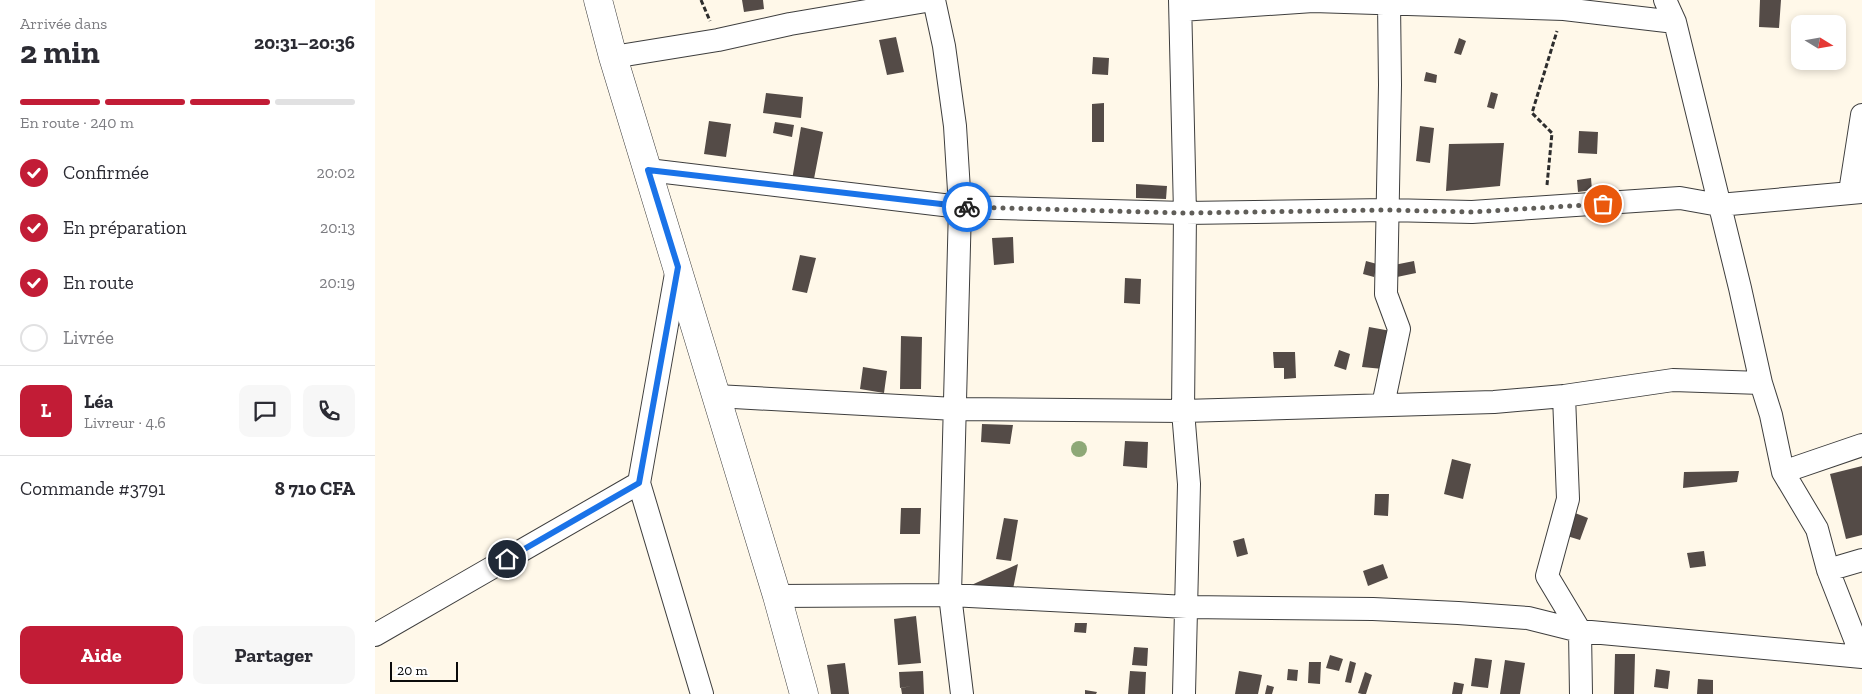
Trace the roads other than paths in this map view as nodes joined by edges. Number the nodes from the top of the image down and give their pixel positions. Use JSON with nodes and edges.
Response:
{"nodes":[{"id":1,"x":598,"y":0,"type":"edge"},
{"id":2,"x":933,"y":0,"type":"edge"},
{"id":3,"x":1665,"y":0,"type":"edge"},
{"id":4,"x":1389,"y":3,"type":"junction"},
{"id":5,"x":1181,"y":5,"type":"edge"},
{"id":6,"x":1675,"y":22,"type":"junction"},
{"id":7,"x":613,"y":57,"type":"junction"},
{"id":8,"x":1862,"y":115,"type":"edge"},
{"id":9,"x":648,"y":170,"type":"junction"},
{"id":10,"x":1856,"y":192,"type":"edge"},
{"id":11,"x":1719,"y":205,"type":"junction"},
{"id":12,"x":960,"y":207,"type":"junction"},
{"id":13,"x":1387,"y":210,"type":"junction"},
{"id":14,"x":1185,"y":213,"type":"junction"},
{"id":15,"x":678,"y":267,"type":"junction"},
{"id":16,"x":1761,"y":383,"type":"junction"},
{"id":17,"x":716,"y":396,"type":"junction"},
{"id":18,"x":1564,"y":396,"type":"junction"},
{"id":19,"x":1383,"y":405,"type":"junction"},
{"id":20,"x":955,"y":409,"type":"junction"},
{"id":21,"x":1183,"y":411,"type":"junction"},
{"id":22,"x":1862,"y":445,"type":"edge"},
{"id":23,"x":1783,"y":472,"type":"junction"},
{"id":24,"x":639,"y":483,"type":"junction"},
{"id":25,"x":1862,"y":560,"type":"edge"},
{"id":26,"x":1828,"y":570,"type":"junction"},
{"id":27,"x":950,"y":595,"type":"junction"},
{"id":28,"x":777,"y":596,"type":"junction"},
{"id":29,"x":1187,"y":607,"type":"junction"},
{"id":30,"x":1580,"y":631,"type":"junction"},
{"id":31,"x":375,"y":635,"type":"edge"},
{"id":32,"x":1862,"y":657,"type":"edge"},
{"id":33,"x":702,"y":694,"type":"edge"},
{"id":34,"x":804,"y":694,"type":"edge"},
{"id":35,"x":962,"y":694,"type":"edge"},
{"id":36,"x":1184,"y":694,"type":"edge"},
{"id":37,"x":1581,"y":694,"type":"edge"}],
"edges":[{"from":1,"to":7,"type":"street"},
{"from":2,"to":7,"type":"street"},
{"from":2,"to":12,"type":"street"},
{"from":3,"to":6,"type":"street"},
{"from":4,"to":5,"type":"street"},
{"from":4,"to":6,"type":"street"},
{"from":4,"to":13,"type":"street"},
{"from":5,"to":14,"type":"street"},
{"from":6,"to":11,"type":"street"},
{"from":7,"to":9,"type":"street"},
{"from":8,"to":10,"type":"street"},
{"from":9,"to":12,"type":"street"},
{"from":9,"to":15,"type":"street"},
{"from":10,"to":11,"type":"street"},
{"from":11,"to":13,"type":"street"},
{"from":11,"to":16,"type":"street"},
{"from":12,"to":14,"type":"street"},
{"from":12,"to":20,"type":"street"},
{"from":13,"to":14,"type":"street"},
{"from":13,"to":19,"type":"street"},
{"from":14,"to":21,"type":"street"},
{"from":15,"to":17,"type":"street"},
{"from":15,"to":24,"type":"street"},
{"from":16,"to":18,"type":"street"},
{"from":16,"to":23,"type":"street"},
{"from":17,"to":20,"type":"street"},
{"from":17,"to":28,"type":"street"},
{"from":18,"to":19,"type":"street"},
{"from":18,"to":30,"type":"street"},
{"from":19,"to":21,"type":"street"},
{"from":20,"to":21,"type":"street"},
{"from":20,"to":27,"type":"street"},
{"from":21,"to":29,"type":"street"},
{"from":22,"to":23,"type":"street"},
{"from":23,"to":26,"type":"street"},
{"from":24,"to":31,"type":"street"},
{"from":24,"to":33,"type":"street"},
{"from":25,"to":26,"type":"street"},
{"from":26,"to":32,"type":"street"},
{"from":27,"to":28,"type":"street"},
{"from":27,"to":29,"type":"street"},
{"from":27,"to":35,"type":"street"},
{"from":28,"to":34,"type":"street"},
{"from":29,"to":30,"type":"street"},
{"from":29,"to":36,"type":"street"},
{"from":30,"to":32,"type":"street"},
{"from":30,"to":37,"type":"street"}]}
